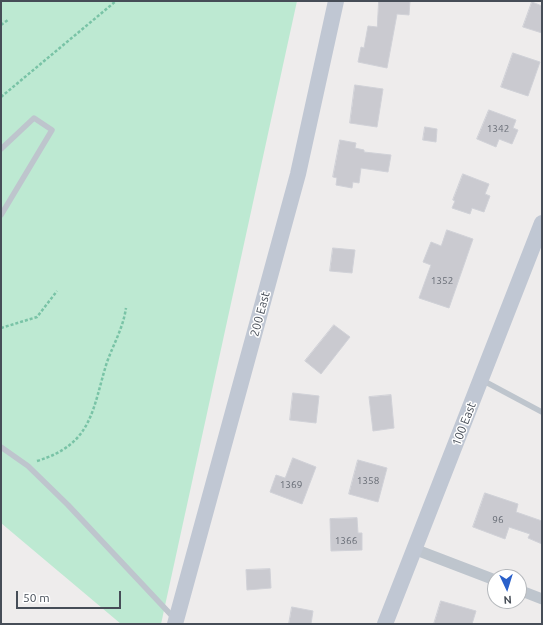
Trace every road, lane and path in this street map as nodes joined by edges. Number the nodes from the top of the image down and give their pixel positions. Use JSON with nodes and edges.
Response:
{"nodes":[{"id":1,"x":116,"y":1,"type":"edge"},
{"id":2,"x":336,"y":1,"type":"edge"},
{"id":3,"x":8,"y":20,"type":"dead end"},
{"id":4,"x":1,"y":25,"type":"edge"},
{"id":5,"x":1,"y":97,"type":"edge"},
{"id":6,"x":1,"y":149,"type":"edge"},
{"id":7,"x":1,"y":214,"type":"edge"},
{"id":8,"x":542,"y":224,"type":"edge"},
{"id":9,"x":57,"y":291,"type":"dead end"},
{"id":10,"x":126,"y":308,"type":"dead end"},
{"id":11,"x":1,"y":328,"type":"edge"},
{"id":12,"x":481,"y":379,"type":"junction"},
{"id":13,"x":542,"y":412,"type":"edge"},
{"id":14,"x":1,"y":447,"type":"edge"},
{"id":15,"x":28,"y":466,"type":"junction"},
{"id":16,"x":414,"y":549,"type":"junction"},
{"id":17,"x":487,"y":577,"type":"edge"},
{"id":18,"x":527,"y":593,"type":"edge"},
{"id":19,"x":542,"y":599,"type":"edge"},
{"id":20,"x":175,"y":622,"type":"edge"},
{"id":21,"x":385,"y":624,"type":"edge"}],
"edges":[{"from":1,"to":5,"type":"path"},
{"from":2,"to":20,"type":"street","name":"200 East"},
{"from":3,"to":4,"type":"path"},
{"from":6,"to":7,"type":"lane"},
{"from":8,"to":12,"type":"street","name":"100 East"},
{"from":9,"to":11,"type":"path"},
{"from":10,"to":15,"type":"path"},
{"from":12,"to":13,"type":"lane"},
{"from":12,"to":16,"type":"street","name":"100 East"},
{"from":14,"to":15,"type":"lane"},
{"from":15,"to":20,"type":"lane"},
{"from":16,"to":17,"type":"street"},
{"from":16,"to":21,"type":"street","name":"100 East"},
{"from":18,"to":19,"type":"street"}]}
